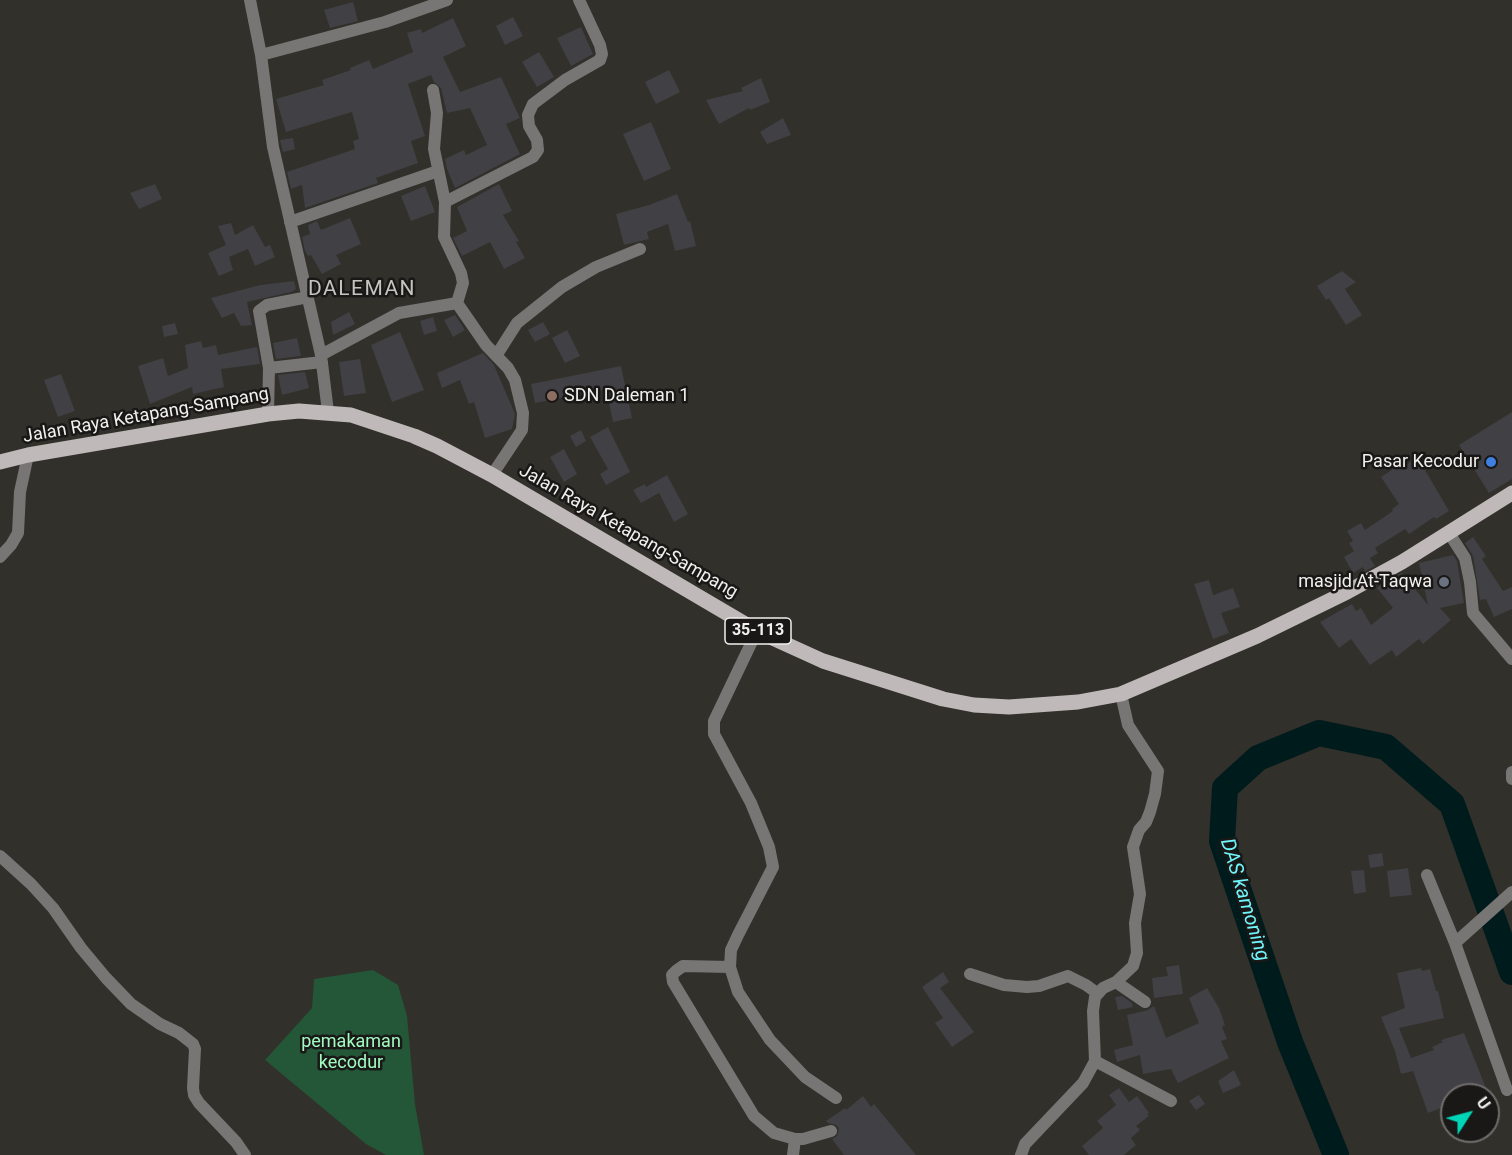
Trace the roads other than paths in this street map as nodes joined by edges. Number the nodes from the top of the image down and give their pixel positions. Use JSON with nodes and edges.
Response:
{"nodes":[{"id":1,"x":249,"y":0,"type":"edge"},
{"id":2,"x":447,"y":0,"type":"edge"},
{"id":3,"x":579,"y":0,"type":"edge"},
{"id":4,"x":261,"y":55,"type":"junction"},
{"id":5,"x":433,"y":90,"type":"dead end"},
{"id":6,"x":438,"y":171,"type":"junction"},
{"id":7,"x":445,"y":202,"type":"junction"},
{"id":8,"x":291,"y":222,"type":"junction"},
{"id":9,"x":640,"y":249,"type":"dead end"},
{"id":10,"x":308,"y":297,"type":"junction"},
{"id":11,"x":457,"y":303,"type":"junction"},
{"id":12,"x":496,"y":356,"type":"junction"},
{"id":13,"x":321,"y":358,"type":"junction"},
{"id":14,"x":269,"y":368,"type":"junction"},
{"id":15,"x":328,"y":412,"type":"junction"},
{"id":16,"x":268,"y":414,"type":"junction"},
{"id":17,"x":28,"y":455,"type":"junction"},
{"id":18,"x":0,"y":462,"type":"edge"},
{"id":19,"x":492,"y":475,"type":"junction"},
{"id":20,"x":1512,"y":493,"type":"edge"},
{"id":21,"x":1449,"y":533,"type":"junction"},
{"id":22,"x":0,"y":557,"type":"edge"},
{"id":23,"x":757,"y":631,"type":"junction"},
{"id":24,"x":1512,"y":659,"type":"edge"},
{"id":25,"x":1121,"y":694,"type":"junction"},
{"id":26,"x":1512,"y":772,"type":"edge"},
{"id":27,"x":1512,"y":780,"type":"edge"},
{"id":28,"x":0,"y":856,"type":"edge"},
{"id":29,"x":1427,"y":875,"type":"dead end"},
{"id":30,"x":1509,"y":894,"type":"edge"},
{"id":31,"x":1455,"y":944,"type":"junction"},
{"id":32,"x":730,"y":967,"type":"junction"},
{"id":33,"x":970,"y":974,"type":"dead end"},
{"id":34,"x":1116,"y":982,"type":"junction"},
{"id":35,"x":1097,"y":993,"type":"junction"},
{"id":36,"x":1145,"y":1002,"type":"dead end"},
{"id":37,"x":1095,"y":1061,"type":"junction"},
{"id":38,"x":1507,"y":1090,"type":"dead end"},
{"id":39,"x":836,"y":1098,"type":"dead end"},
{"id":40,"x":1171,"y":1101,"type":"dead end"},
{"id":41,"x":831,"y":1131,"type":"dead end"},
{"id":42,"x":795,"y":1139,"type":"junction"},
{"id":43,"x":245,"y":1155,"type":"edge"},
{"id":44,"x":794,"y":1155,"type":"edge"},
{"id":45,"x":1021,"y":1155,"type":"edge"}],
"edges":[{"from":1,"to":4,"type":"street"},
{"from":2,"to":4,"type":"street"},
{"from":3,"to":7,"type":"street"},
{"from":4,"to":8,"type":"street"},
{"from":5,"to":6,"type":"street"},
{"from":6,"to":7,"type":"street"},
{"from":6,"to":8,"type":"street"},
{"from":7,"to":11,"type":"street"},
{"from":8,"to":10,"type":"street"},
{"from":9,"to":12,"type":"street"},
{"from":10,"to":13,"type":"street"},
{"from":10,"to":14,"type":"street"},
{"from":11,"to":12,"type":"street"},
{"from":11,"to":13,"type":"street"},
{"from":12,"to":19,"type":"street"},
{"from":13,"to":14,"type":"street"},
{"from":13,"to":15,"type":"street"},
{"from":14,"to":16,"type":"street"},
{"from":15,"to":16,"type":"main road","name":"Jalan Raya Ketapang-Sampang","number":"35-113"},
{"from":15,"to":19,"type":"main road","name":"Jalan Raya Ketapang-Sampang","number":"35-113"},
{"from":16,"to":17,"type":"main road","name":"Jalan Raya Ketapang-Sampang","number":"35-113"},
{"from":17,"to":18,"type":"main road","name":"Jalan Raya Ketapang-Sampang","number":"35-113"},
{"from":17,"to":22,"type":"street"},
{"from":19,"to":23,"type":"main road","name":"Jalan Raya Ketapang-Sampang","number":"35-113"},
{"from":20,"to":21,"type":"main road","name":"Jalan Raya Ketapang-Sampang","number":"35-113"},
{"from":21,"to":24,"type":"street"},
{"from":21,"to":25,"type":"main road","name":"Jalan Raya Ketapang-Sampang","number":"35-113"},
{"from":23,"to":25,"type":"main road","name":"Jalan Raya Ketapang-Sampang","number":"35-113"},
{"from":23,"to":32,"type":"street"},
{"from":25,"to":34,"type":"street"},
{"from":26,"to":27,"type":"street"},
{"from":28,"to":43,"type":"street"},
{"from":29,"to":31,"type":"street"},
{"from":30,"to":31,"type":"street"},
{"from":31,"to":38,"type":"street"},
{"from":32,"to":39,"type":"street"},
{"from":32,"to":42,"type":"street"},
{"from":33,"to":35,"type":"street"},
{"from":34,"to":35,"type":"street"},
{"from":34,"to":36,"type":"street"},
{"from":35,"to":37,"type":"street"},
{"from":37,"to":40,"type":"street"},
{"from":37,"to":45,"type":"street"},
{"from":41,"to":42,"type":"street"},
{"from":42,"to":44,"type":"street"}]}
